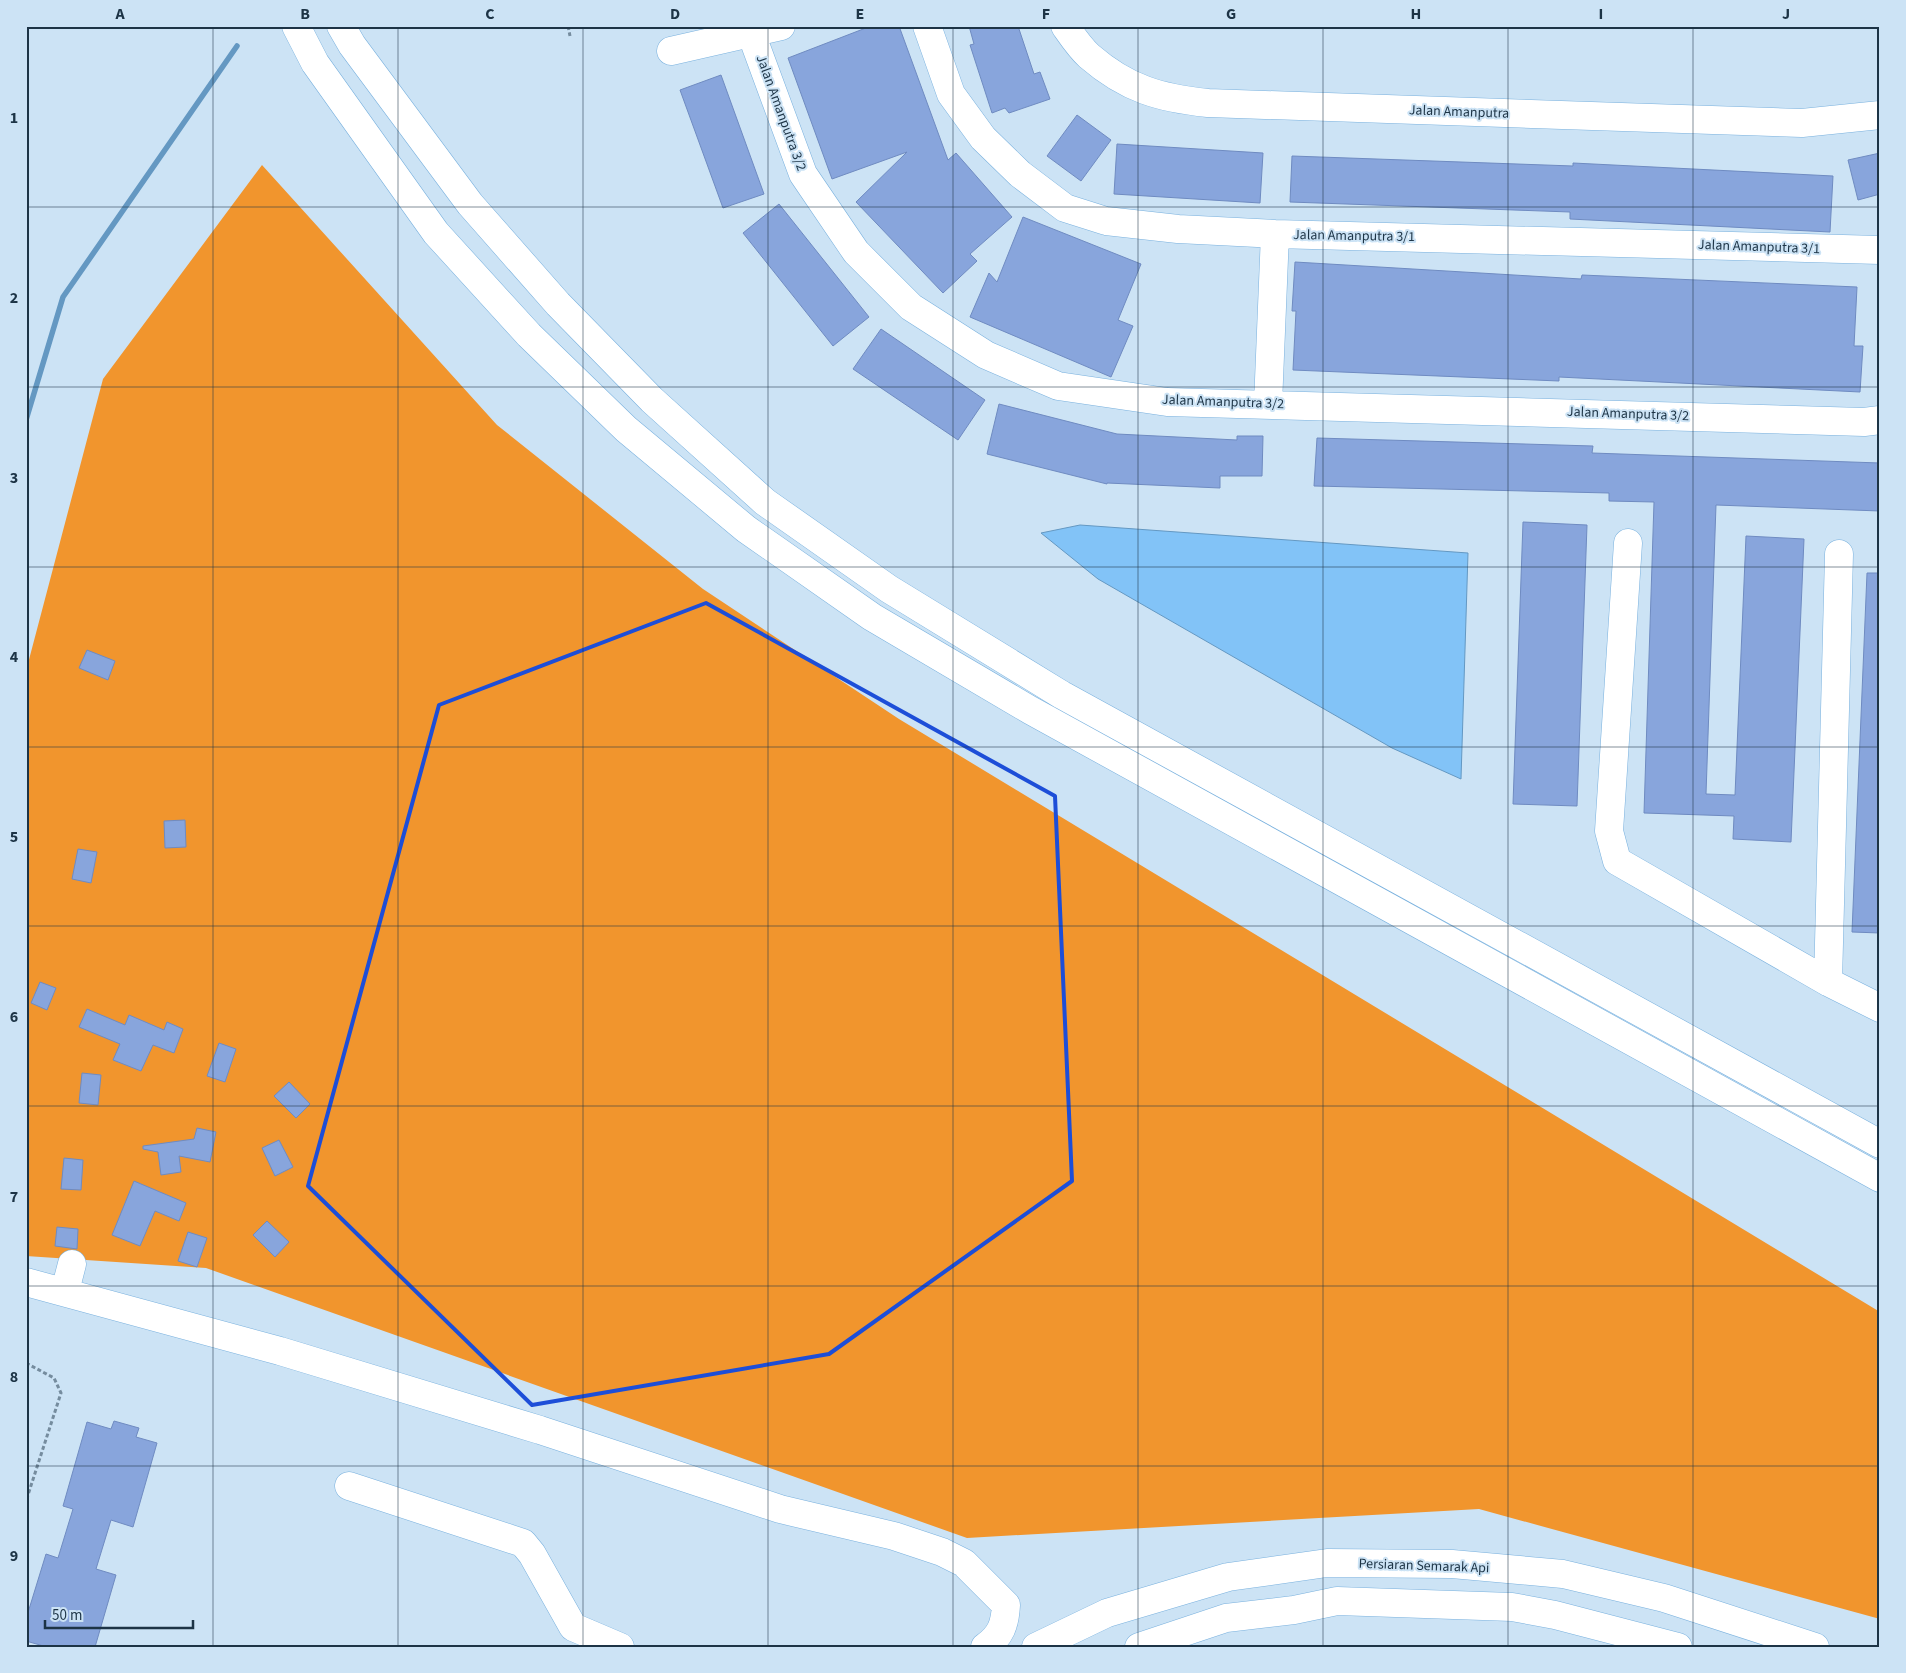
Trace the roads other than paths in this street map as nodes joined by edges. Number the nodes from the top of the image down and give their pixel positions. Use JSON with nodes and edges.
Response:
{"nodes":[{"id":1,"x":287,"y":26,"type":"edge"},
{"id":2,"x":296,"y":26,"type":"edge"},
{"id":3,"x":782,"y":26,"type":"edge"},
{"id":4,"x":927,"y":26,"type":"edge"},
{"id":5,"x":1065,"y":26,"type":"edge"},
{"id":6,"x":346,"y":33,"type":"edge"},
{"id":7,"x":751,"y":33,"type":"junction"},
{"id":8,"x":671,"y":51,"type":"dead end"},
{"id":9,"x":315,"y":63,"type":"junction"},
{"id":10,"x":1880,"y":115,"type":"edge"},
{"id":11,"x":1275,"y":234,"type":"junction"},
{"id":12,"x":1880,"y":250,"type":"edge"},
{"id":13,"x":1268,"y":404,"type":"junction"},
{"id":14,"x":1879,"y":420,"type":"edge"},
{"id":15,"x":1628,"y":543,"type":"dead end"},
{"id":16,"x":1839,"y":554,"type":"dead end"},
{"id":17,"x":1828,"y":982,"type":"junction"},
{"id":18,"x":1880,"y":1008,"type":"edge"},
{"id":19,"x":1880,"y":1144,"type":"edge"},
{"id":20,"x":1880,"y":1178,"type":"edge"},
{"id":21,"x":72,"y":1264,"type":"dead end"},
{"id":22,"x":26,"y":1282,"type":"edge"},
{"id":23,"x":65,"y":1291,"type":"junction"},
{"id":24,"x":349,"y":1486,"type":"dead end"},
{"id":25,"x":620,"y":1647,"type":"edge"},
{"id":26,"x":986,"y":1647,"type":"edge"},
{"id":27,"x":1036,"y":1647,"type":"edge"},
{"id":28,"x":1138,"y":1647,"type":"edge"},
{"id":29,"x":1678,"y":1647,"type":"edge"},
{"id":30,"x":1815,"y":1647,"type":"edge"}],
"edges":[{"from":1,"to":9,"type":"main road"},
{"from":2,"to":9,"type":"main road"},
{"from":3,"to":7,"type":"main road"},
{"from":4,"to":11,"type":"main road","name":"Jalan Amanputra 3/1"},
{"from":5,"to":10,"type":"main road","name":"Jalan Amanputra"},
{"from":6,"to":19,"type":"main road"},
{"from":7,"to":8,"type":"main road"},
{"from":7,"to":13,"type":"main road","name":"Jalan Amanputra 3/2"},
{"from":9,"to":20,"type":"main road"},
{"from":11,"to":12,"type":"main road","name":"Jalan Amanputra 3/1"},
{"from":11,"to":13,"type":"main road"},
{"from":13,"to":14,"type":"main road","name":"Jalan Amanputra 3/2"},
{"from":15,"to":17,"type":"main road"},
{"from":16,"to":17,"type":"main road"},
{"from":17,"to":18,"type":"main road"},
{"from":21,"to":23,"type":"main road"},
{"from":22,"to":23,"type":"main road"},
{"from":23,"to":26,"type":"main road"},
{"from":24,"to":25,"type":"main road"},
{"from":27,"to":30,"type":"main road","name":"Persiaran Semarak Api"},
{"from":28,"to":29,"type":"main road"}]}
